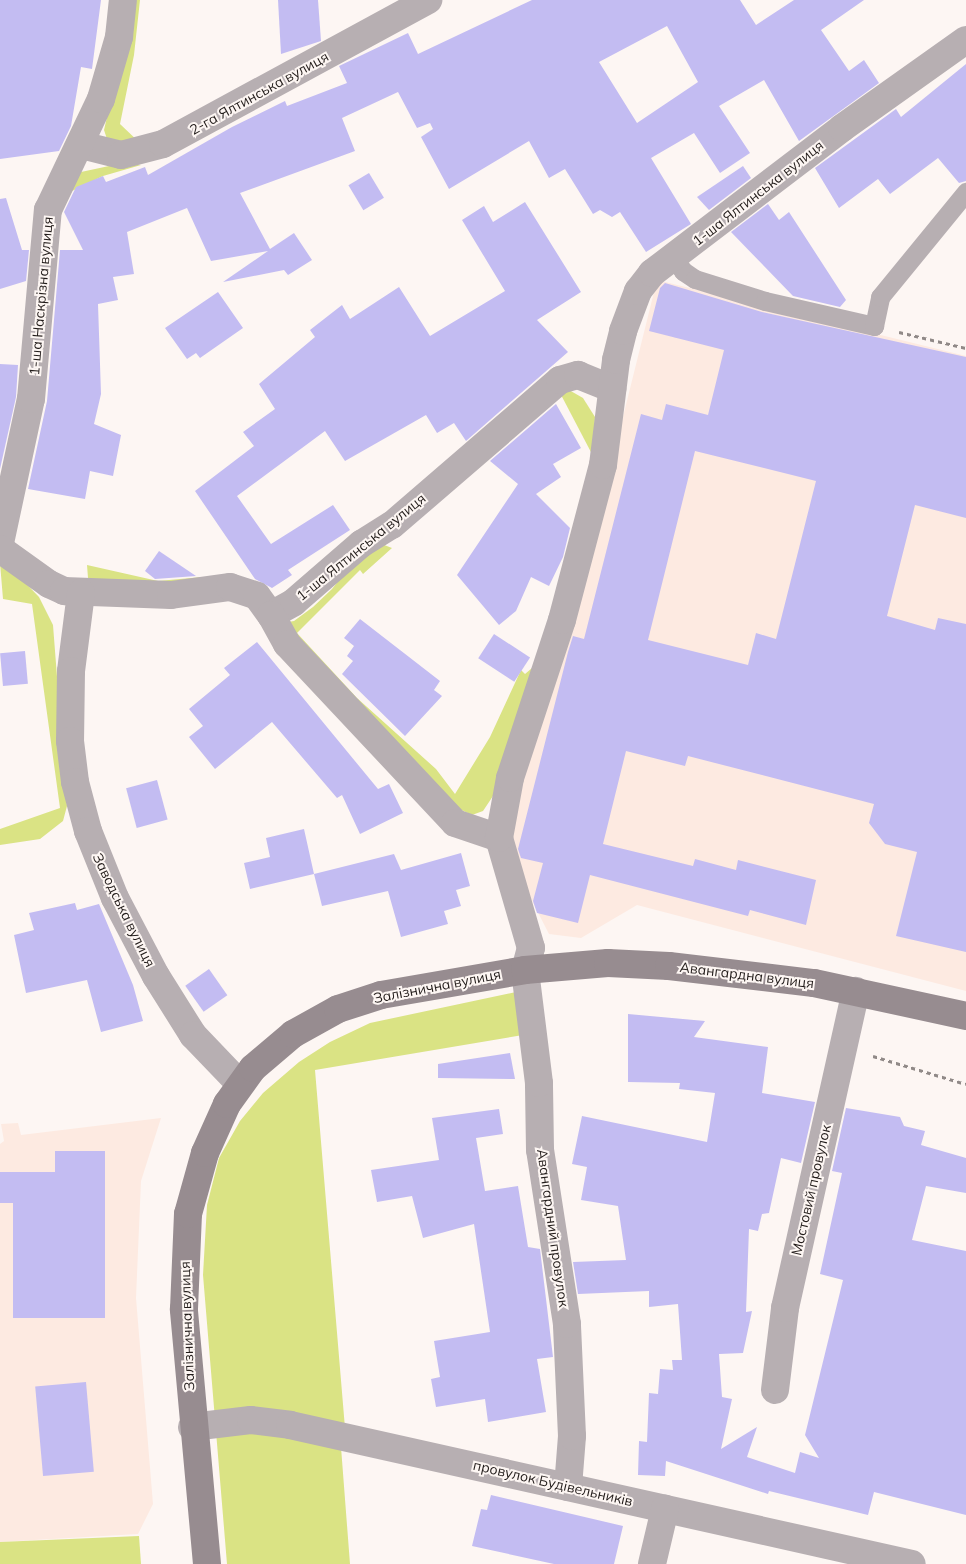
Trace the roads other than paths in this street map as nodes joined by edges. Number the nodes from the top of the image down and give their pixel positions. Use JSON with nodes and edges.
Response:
{"nodes":[{"id":1,"x":123,"y":0,"type":"edge"},
{"id":2,"x":428,"y":0,"type":"edge"},
{"id":3,"x":966,"y":40,"type":"edge"},
{"id":4,"x":82,"y":146,"type":"junction"},
{"id":5,"x":966,"y":192,"type":"edge"},
{"id":6,"x":674,"y":258,"type":"junction"},
{"id":7,"x":612,"y":389,"type":"junction"},
{"id":8,"x":0,"y":543,"type":"edge"},
{"id":9,"x":0,"y":549,"type":"edge"},
{"id":10,"x":81,"y":593,"type":"junction"},
{"id":11,"x":271,"y":615,"type":"junction"},
{"id":12,"x":499,"y":838,"type":"junction"},
{"id":13,"x":525,"y":970,"type":"junction"},
{"id":14,"x":856,"y":991,"type":"junction"},
{"id":15,"x":966,"y":1016,"type":"edge"},
{"id":16,"x":240,"y":1084,"type":"junction"},
{"id":17,"x":775,"y":1390,"type":"dead end"},
{"id":18,"x":192,"y":1427,"type":"junction"},
{"id":19,"x":568,"y":1487,"type":"junction"},
{"id":20,"x":664,"y":1508,"type":"junction"},
{"id":21,"x":207,"y":1564,"type":"edge"},
{"id":22,"x":652,"y":1564,"type":"edge"},
{"id":23,"x":912,"y":1564,"type":"edge"}],
"edges":[{"from":1,"to":4,"type":"street","name":"1-ша Наскрізна вулиця"},
{"from":2,"to":4,"type":"street","name":"2-га Ялтинська вулиця"},
{"from":3,"to":6,"type":"street","name":"1-ша Ялтинська вулиця"},
{"from":4,"to":8,"type":"street","name":"1-ша Наскрізна вулиця"},
{"from":5,"to":6,"type":"lane"},
{"from":6,"to":7,"type":"street","name":"1-ша Ялтинська вулиця"},
{"from":7,"to":11,"type":"street","name":"1-ша Ялтинська вулиця"},
{"from":7,"to":12,"type":"street","name":"1-ша Ялтинська вулиця"},
{"from":9,"to":10,"type":"street"},
{"from":10,"to":11,"type":"street"},
{"from":10,"to":16,"type":"street","name":"Заводська вулиця"},
{"from":11,"to":12,"type":"street"},
{"from":12,"to":13,"type":"street","name":"1-ша Ялтинська вулиця"},
{"from":13,"to":14,"type":"street","name":"Авангардна вулиця"},
{"from":13,"to":16,"type":"street","name":"Залізнична вулиця"},
{"from":13,"to":19,"type":"street","name":"Авангардний провулок"},
{"from":14,"to":15,"type":"street","name":"Авангардна вулиця"},
{"from":14,"to":17,"type":"street","name":"Мостовий провулок"},
{"from":16,"to":18,"type":"street","name":"Залізнична вулиця"},
{"from":18,"to":19,"type":"street","name":"провулок Будівельників"},
{"from":18,"to":21,"type":"street","name":"Залізнична вулиця"},
{"from":19,"to":20,"type":"street","name":"провулок Будівельників"},
{"from":20,"to":22,"type":"street"},
{"from":20,"to":23,"type":"street","name":"провулок Будівельників"}]}
